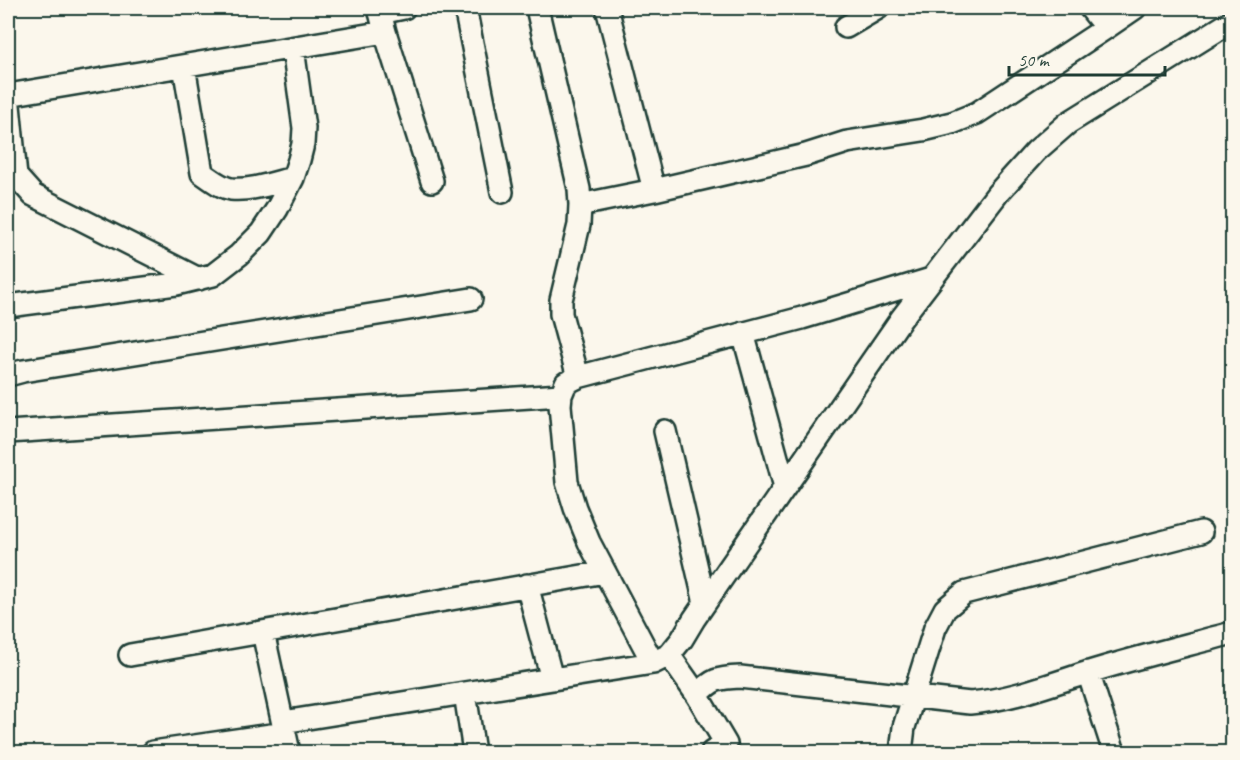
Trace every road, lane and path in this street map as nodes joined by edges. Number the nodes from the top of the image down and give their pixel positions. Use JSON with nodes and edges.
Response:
{"nodes":[{"id":1,"x":404,"y":8,"type":"edge"},
{"id":2,"x":465,"y":8,"type":"edge"},
{"id":3,"x":537,"y":8,"type":"edge"},
{"id":4,"x":607,"y":8,"type":"edge"},
{"id":5,"x":878,"y":8,"type":"edge"},
{"id":6,"x":1090,"y":8,"type":"edge"},
{"id":7,"x":1135,"y":8,"type":"edge"},
{"id":8,"x":382,"y":18,"type":"edge"},
{"id":9,"x":1233,"y":21,"type":"edge"},
{"id":10,"x":846,"y":27,"type":"dead end"},
{"id":11,"x":1106,"y":28,"type":"junction"},
{"id":12,"x":293,"y":48,"type":"junction"},
{"id":13,"x":184,"y":66,"type":"junction"},
{"id":14,"x":8,"y":95,"type":"edge"},
{"id":15,"x":293,"y":178,"type":"junction"},
{"id":16,"x":432,"y":181,"type":"dead end"},
{"id":17,"x":17,"y":188,"type":"edge"},
{"id":18,"x":654,"y":190,"type":"junction"},
{"id":19,"x":502,"y":192,"type":"dead end"},
{"id":20,"x":580,"y":205,"type":"junction"},
{"id":21,"x":199,"y":279,"type":"junction"},
{"id":22,"x":931,"y":279,"type":"junction"},
{"id":23,"x":471,"y":299,"type":"dead end"},
{"id":24,"x":8,"y":306,"type":"edge"},
{"id":25,"x":743,"y":333,"type":"junction"},
{"id":26,"x":8,"y":375,"type":"edge"},
{"id":27,"x":578,"y":377,"type":"junction"},
{"id":28,"x":561,"y":395,"type":"junction"},
{"id":29,"x":665,"y":431,"type":"dead end"},
{"id":30,"x":8,"y":432,"type":"edge"},
{"id":31,"x":785,"y":487,"type":"junction"},
{"id":32,"x":1201,"y":532,"type":"dead end"},
{"id":33,"x":605,"y":572,"type":"junction"},
{"id":34,"x":527,"y":585,"type":"junction"},
{"id":35,"x":705,"y":603,"type":"junction"},
{"id":36,"x":263,"y":632,"type":"junction"},
{"id":37,"x":1233,"y":633,"type":"edge"},
{"id":38,"x":130,"y":655,"type":"dead end"},
{"id":39,"x":661,"y":659,"type":"junction"},
{"id":40,"x":1088,"y":672,"type":"junction"},
{"id":41,"x":552,"y":679,"type":"junction"},
{"id":42,"x":465,"y":693,"type":"junction"},
{"id":43,"x":697,"y":696,"type":"junction"},
{"id":44,"x":914,"y":696,"type":"junction"},
{"id":45,"x":286,"y":736,"type":"edge"},
{"id":46,"x":249,"y":746,"type":"edge"},
{"id":47,"x":723,"y":750,"type":"edge"},
{"id":48,"x":153,"y":753,"type":"edge"},
{"id":49,"x":474,"y":753,"type":"edge"},
{"id":50,"x":901,"y":753,"type":"edge"},
{"id":51,"x":1114,"y":753,"type":"edge"}],
"edges":[{"from":1,"to":8,"type":"street"},
{"from":2,"to":19,"type":"street"},
{"from":3,"to":20,"type":"street"},
{"from":4,"to":18,"type":"street"},
{"from":5,"to":10,"type":"street"},
{"from":6,"to":11,"type":"street"},
{"from":7,"to":11,"type":"street"},
{"from":8,"to":12,"type":"street"},
{"from":8,"to":16,"type":"street"},
{"from":9,"to":22,"type":"street"},
{"from":11,"to":18,"type":"street"},
{"from":12,"to":13,"type":"street"},
{"from":12,"to":15,"type":"street"},
{"from":13,"to":14,"type":"street"},
{"from":13,"to":15,"type":"street"},
{"from":14,"to":17,"type":"street"},
{"from":15,"to":21,"type":"street"},
{"from":17,"to":21,"type":"street"},
{"from":18,"to":20,"type":"street"},
{"from":20,"to":27,"type":"street"},
{"from":21,"to":24,"type":"street"},
{"from":22,"to":25,"type":"street"},
{"from":22,"to":31,"type":"street"},
{"from":23,"to":26,"type":"street"},
{"from":25,"to":27,"type":"street"},
{"from":25,"to":31,"type":"street"},
{"from":27,"to":28,"type":"street"},
{"from":28,"to":30,"type":"street"},
{"from":28,"to":33,"type":"street"},
{"from":29,"to":35,"type":"street"},
{"from":31,"to":35,"type":"street"},
{"from":32,"to":44,"type":"street"},
{"from":33,"to":34,"type":"street"},
{"from":33,"to":39,"type":"street"},
{"from":34,"to":36,"type":"street"},
{"from":34,"to":41,"type":"street"},
{"from":35,"to":39,"type":"street"},
{"from":36,"to":38,"type":"street"},
{"from":36,"to":45,"type":"street"},
{"from":37,"to":40,"type":"street"},
{"from":39,"to":41,"type":"street"},
{"from":39,"to":43,"type":"street"},
{"from":40,"to":44,"type":"street"},
{"from":40,"to":51,"type":"street"},
{"from":41,"to":42,"type":"street"},
{"from":42,"to":45,"type":"street"},
{"from":42,"to":49,"type":"street"},
{"from":43,"to":44,"type":"street"},
{"from":43,"to":47,"type":"street"},
{"from":44,"to":50,"type":"street"},
{"from":45,"to":46,"type":"street"},
{"from":46,"to":48,"type":"street"}]}
